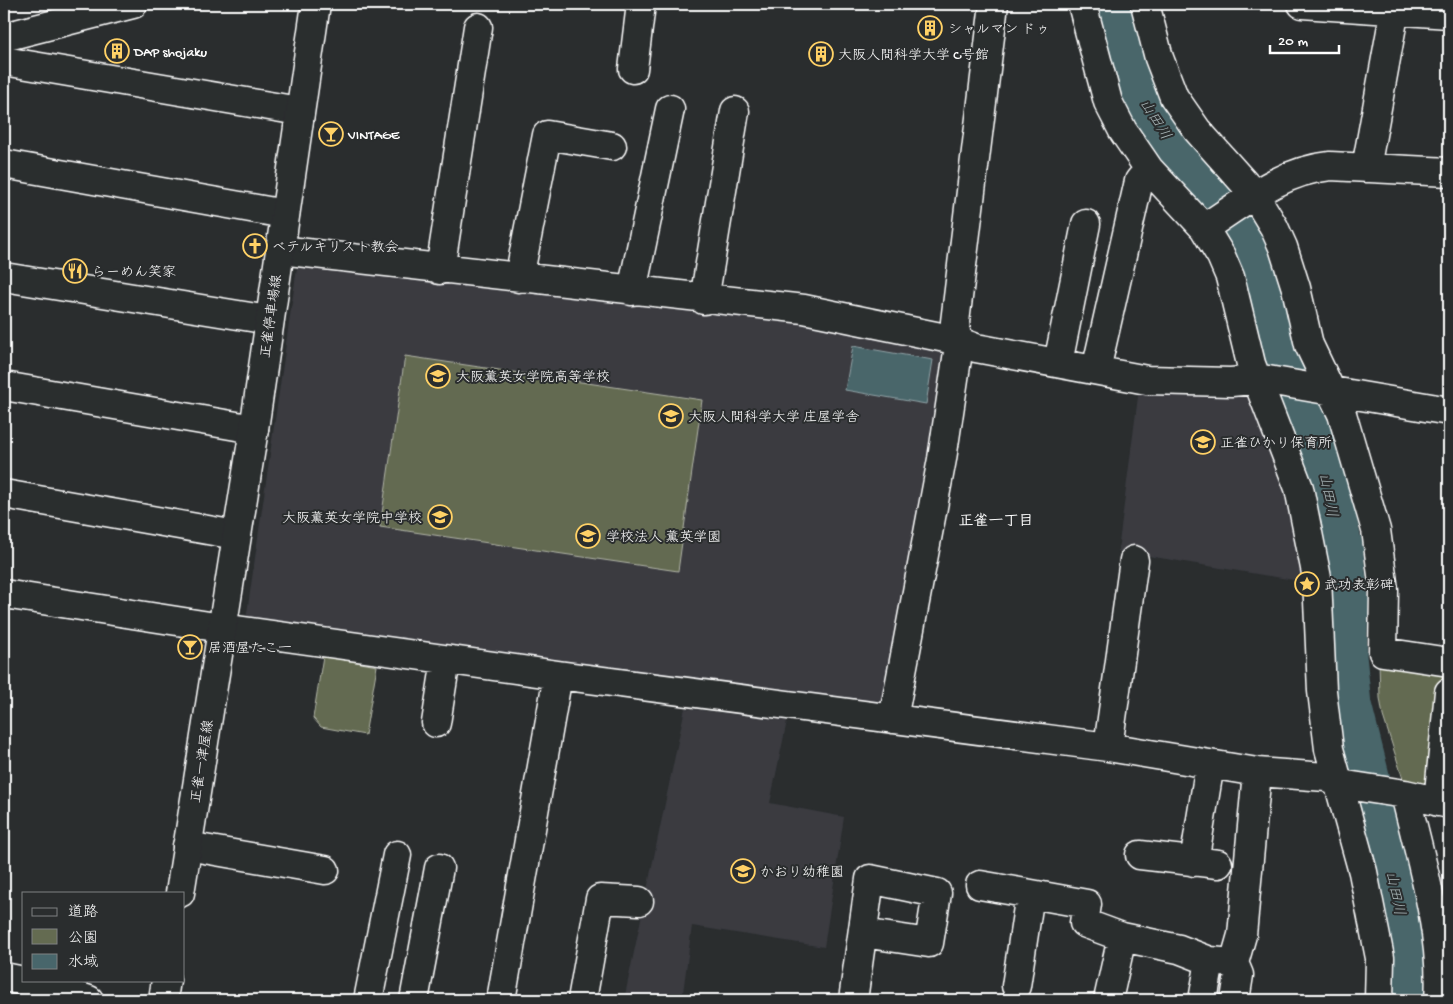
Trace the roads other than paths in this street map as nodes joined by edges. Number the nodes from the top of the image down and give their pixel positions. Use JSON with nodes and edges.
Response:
{"nodes":[{"id":1,"x":133,"y":4,"type":"edge"},
{"id":2,"x":316,"y":4,"type":"edge"},
{"id":3,"x":641,"y":4,"type":"edge"},
{"id":4,"x":994,"y":4,"type":"edge"},
{"id":5,"x":1082,"y":4,"type":"edge"},
{"id":6,"x":1145,"y":4,"type":"edge"},
{"id":7,"x":1302,"y":4,"type":"edge"},
{"id":8,"x":1395,"y":9,"type":"junction"},
{"id":9,"x":1438,"y":10,"type":"edge"},
{"id":10,"x":478,"y":27,"type":"dead end"},
{"id":11,"x":4,"y":37,"type":"edge"},
{"id":12,"x":4,"y":61,"type":"edge"},
{"id":13,"x":634,"y":69,"type":"dead end"},
{"id":14,"x":670,"y":109,"type":"dead end"},
{"id":15,"x":299,"y":110,"type":"junction"},
{"id":16,"x":734,"y":111,"type":"dead end"},
{"id":17,"x":612,"y":146,"type":"dead end"},
{"id":18,"x":4,"y":164,"type":"edge"},
{"id":19,"x":1366,"y":168,"type":"junction"},
{"id":20,"x":1150,"y":169,"type":"junction"},
{"id":21,"x":1449,"y":172,"type":"edge"},
{"id":22,"x":1252,"y":196,"type":"junction"},
{"id":23,"x":285,"y":214,"type":"junction"},
{"id":24,"x":1205,"y":227,"type":"junction"},
{"id":25,"x":1076,"y":236,"type":"dead end"},
{"id":26,"x":280,"y":250,"type":"junction"},
{"id":27,"x":440,"y":270,"type":"junction"},
{"id":28,"x":4,"y":277,"type":"edge"},
{"id":29,"x":520,"y":278,"type":"junction"},
{"id":30,"x":632,"y":291,"type":"junction"},
{"id":31,"x":704,"y":300,"type":"junction"},
{"id":32,"x":269,"y":320,"type":"junction"},
{"id":33,"x":955,"y":340,"type":"junction"},
{"id":34,"x":1058,"y":363,"type":"junction"},
{"id":35,"x":1096,"y":370,"type":"junction"},
{"id":36,"x":1259,"y":379,"type":"junction"},
{"id":37,"x":4,"y":386,"type":"edge"},
{"id":38,"x":1328,"y":389,"type":"junction"},
{"id":39,"x":1449,"y":410,"type":"edge"},
{"id":40,"x":254,"y":429,"type":"junction"},
{"id":41,"x":4,"y":494,"type":"edge"},
{"id":42,"x":236,"y":535,"type":"junction"},
{"id":43,"x":1134,"y":560,"type":"dead end"},
{"id":44,"x":4,"y":594,"type":"edge"},
{"id":45,"x":222,"y":628,"type":"junction"},
{"id":46,"x":446,"y":660,"type":"junction"},
{"id":47,"x":1449,"y":662,"type":"edge"},
{"id":48,"x":558,"y":675,"type":"junction"},
{"id":49,"x":1449,"y":692,"type":"edge"},
{"id":50,"x":893,"y":719,"type":"junction"},
{"id":51,"x":436,"y":723,"type":"dead end"},
{"id":52,"x":1108,"y":747,"type":"junction"},
{"id":53,"x":1210,"y":764,"type":"junction"},
{"id":54,"x":1257,"y":772,"type":"junction"},
{"id":55,"x":1340,"y":784,"type":"junction"},
{"id":56,"x":1405,"y":794,"type":"junction"},
{"id":57,"x":1444,"y":803,"type":"edge"},
{"id":58,"x":188,"y":846,"type":"junction"},
{"id":59,"x":397,"y":855,"type":"dead end"},
{"id":60,"x":1140,"y":855,"type":"dead end"},
{"id":61,"x":439,"y":868,"type":"dead end"},
{"id":62,"x":325,"y":870,"type":"dead end"},
{"id":63,"x":980,"y":885,"type":"dead end"},
{"id":64,"x":180,"y":892,"type":"edge"},
{"id":65,"x":1030,"y":894,"type":"junction"},
{"id":66,"x":640,"y":902,"type":"dead end"},
{"id":67,"x":863,"y":933,"type":"dead end"},
{"id":68,"x":1122,"y":937,"type":"junction"},
{"id":69,"x":1222,"y":962,"type":"junction"},
{"id":70,"x":4,"y":977,"type":"edge"},
{"id":71,"x":22,"y":980,"type":"edge"},
{"id":72,"x":166,"y":982,"type":"edge"},
{"id":73,"x":45,"y":983,"type":"edge"},
{"id":74,"x":1443,"y":984,"type":"edge"},
{"id":75,"x":1016,"y":986,"type":"dead end"},
{"id":76,"x":88,"y":1000,"type":"edge"},
{"id":77,"x":163,"y":1000,"type":"edge"},
{"id":78,"x":368,"y":1000,"type":"edge"},
{"id":79,"x":414,"y":1000,"type":"edge"},
{"id":80,"x":500,"y":1000,"type":"edge"},
{"id":81,"x":582,"y":1000,"type":"edge"},
{"id":82,"x":853,"y":1000,"type":"edge"},
{"id":83,"x":1108,"y":1000,"type":"edge"},
{"id":84,"x":1203,"y":1000,"type":"edge"},
{"id":85,"x":1236,"y":1000,"type":"edge"},
{"id":86,"x":1379,"y":1000,"type":"edge"}],
"edges":[{"from":1,"to":11,"type":"street"},
{"from":2,"to":15,"type":"street","name":"正雀停車場線"},
{"from":3,"to":13,"type":"street"},
{"from":4,"to":33,"type":"street"},
{"from":5,"to":20,"type":"street"},
{"from":6,"to":22,"type":"street"},
{"from":7,"to":8,"type":"street"},
{"from":8,"to":9,"type":"street"},
{"from":8,"to":19,"type":"street"},
{"from":10,"to":27,"type":"street"},
{"from":12,"to":15,"type":"street"},
{"from":14,"to":30,"type":"street"},
{"from":15,"to":23,"type":"street","name":"正雀停車場線"},
{"from":16,"to":31,"type":"street"},
{"from":17,"to":29,"type":"street"},
{"from":18,"to":23,"type":"street"},
{"from":19,"to":21,"type":"street"},
{"from":19,"to":22,"type":"street"},
{"from":20,"to":24,"type":"street"},
{"from":20,"to":35,"type":"street"},
{"from":22,"to":24,"type":"street"},
{"from":22,"to":38,"type":"street"},
{"from":23,"to":26,"type":"street","name":"正雀停車場線"},
{"from":24,"to":36,"type":"street"},
{"from":25,"to":34,"type":"street"},
{"from":26,"to":27,"type":"street"},
{"from":26,"to":32,"type":"street","name":"正雀停車場線"},
{"from":27,"to":29,"type":"street"},
{"from":28,"to":32,"type":"street"},
{"from":29,"to":30,"type":"street"},
{"from":30,"to":31,"type":"street"},
{"from":31,"to":33,"type":"street"},
{"from":32,"to":40,"type":"street","name":"正雀停車場線"},
{"from":33,"to":34,"type":"street"},
{"from":33,"to":50,"type":"street"},
{"from":34,"to":35,"type":"street"},
{"from":35,"to":36,"type":"street"},
{"from":36,"to":38,"type":"street"},
{"from":36,"to":55,"type":"street"},
{"from":37,"to":40,"type":"street"},
{"from":38,"to":39,"type":"street"},
{"from":38,"to":47,"type":"street"},
{"from":40,"to":42,"type":"street","name":"正雀停車場線"},
{"from":41,"to":42,"type":"street"},
{"from":42,"to":45,"type":"street","name":"正雀停車場線"},
{"from":43,"to":52,"type":"street"},
{"from":44,"to":45,"type":"street"},
{"from":45,"to":46,"type":"street"},
{"from":45,"to":58,"type":"street","name":"正雀一津屋線"},
{"from":46,"to":48,"type":"street"},
{"from":46,"to":51,"type":"street"},
{"from":48,"to":50,"type":"street"},
{"from":48,"to":80,"type":"street"},
{"from":49,"to":57,"type":"street"},
{"from":50,"to":52,"type":"street"},
{"from":52,"to":53,"type":"street"},
{"from":53,"to":54,"type":"street"},
{"from":53,"to":60,"type":"street"},
{"from":54,"to":55,"type":"street"},
{"from":54,"to":69,"type":"street"},
{"from":55,"to":56,"type":"street"},
{"from":55,"to":86,"type":"street"},
{"from":56,"to":57,"type":"street"},
{"from":56,"to":74,"type":"street"},
{"from":58,"to":62,"type":"street"},
{"from":58,"to":64,"type":"street","name":"正雀一津屋線"},
{"from":59,"to":78,"type":"street"},
{"from":61,"to":79,"type":"street"},
{"from":63,"to":65,"type":"street"},
{"from":65,"to":68,"type":"street"},
{"from":65,"to":75,"type":"street"},
{"from":66,"to":81,"type":"street"},
{"from":67,"to":82,"type":"street"},
{"from":68,"to":69,"type":"street"},
{"from":68,"to":83,"type":"street"},
{"from":69,"to":84,"type":"street"},
{"from":69,"to":85,"type":"street"},
{"from":70,"to":71,"type":"street"},
{"from":72,"to":77,"type":"street"},
{"from":73,"to":76,"type":"street"}]}
